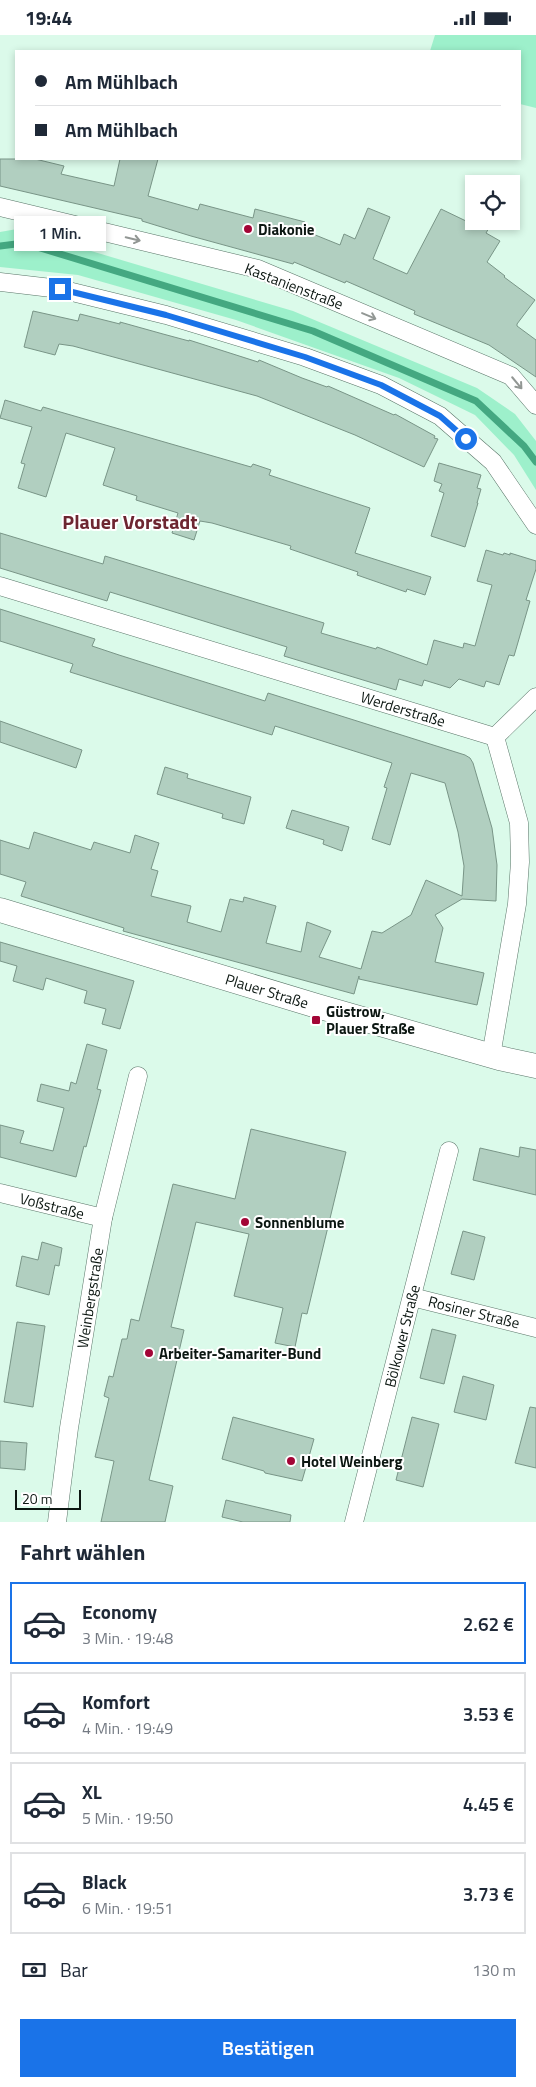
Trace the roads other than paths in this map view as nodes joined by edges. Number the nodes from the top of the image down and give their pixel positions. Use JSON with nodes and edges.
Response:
{"nodes":[{"id":1,"x":0,"y":207,"type":"edge"},
{"id":2,"x":0,"y":283,"type":"edge"},
{"id":3,"x":536,"y":405,"type":"edge"},
{"id":4,"x":536,"y":525,"type":"edge"},
{"id":5,"x":0,"y":586,"type":"edge"},
{"id":6,"x":536,"y":697,"type":"edge"},
{"id":7,"x":495,"y":737,"type":"junction"},
{"id":8,"x":0,"y":909,"type":"edge"},
{"id":9,"x":491,"y":1056,"type":"junction"},
{"id":10,"x":536,"y":1066,"type":"edge"},
{"id":11,"x":138,"y":1076,"type":"dead end"},
{"id":12,"x":449,"y":1151,"type":"dead end"},
{"id":13,"x":0,"y":1193,"type":"edge"},
{"id":14,"x":103,"y":1218,"type":"junction"},
{"id":15,"x":412,"y":1297,"type":"junction"},
{"id":16,"x":536,"y":1328,"type":"edge"},
{"id":17,"x":57,"y":1522,"type":"edge"},
{"id":18,"x":354,"y":1522,"type":"edge"}],
"edges":[{"from":1,"to":3,"type":"street","name":"Kastanienstraße","one_way":true},
{"from":2,"to":4,"type":"street"},
{"from":5,"to":7,"type":"street","name":"Werderstraße"},
{"from":6,"to":7,"type":"street"},
{"from":7,"to":9,"type":"street"},
{"from":8,"to":9,"type":"main road","name":"Plauer Straße"},
{"from":9,"to":10,"type":"main road","name":"Plauer Straße"},
{"from":11,"to":14,"type":"street","name":"Weinbergstraße"},
{"from":12,"to":15,"type":"street","name":"Bölkower Straße"},
{"from":13,"to":14,"type":"street","name":"Voßstraße"},
{"from":14,"to":17,"type":"street","name":"Weinbergstraße"},
{"from":15,"to":16,"type":"street","name":"Rosiner Straße"},
{"from":15,"to":18,"type":"street","name":"Bölkower Straße"}]}
